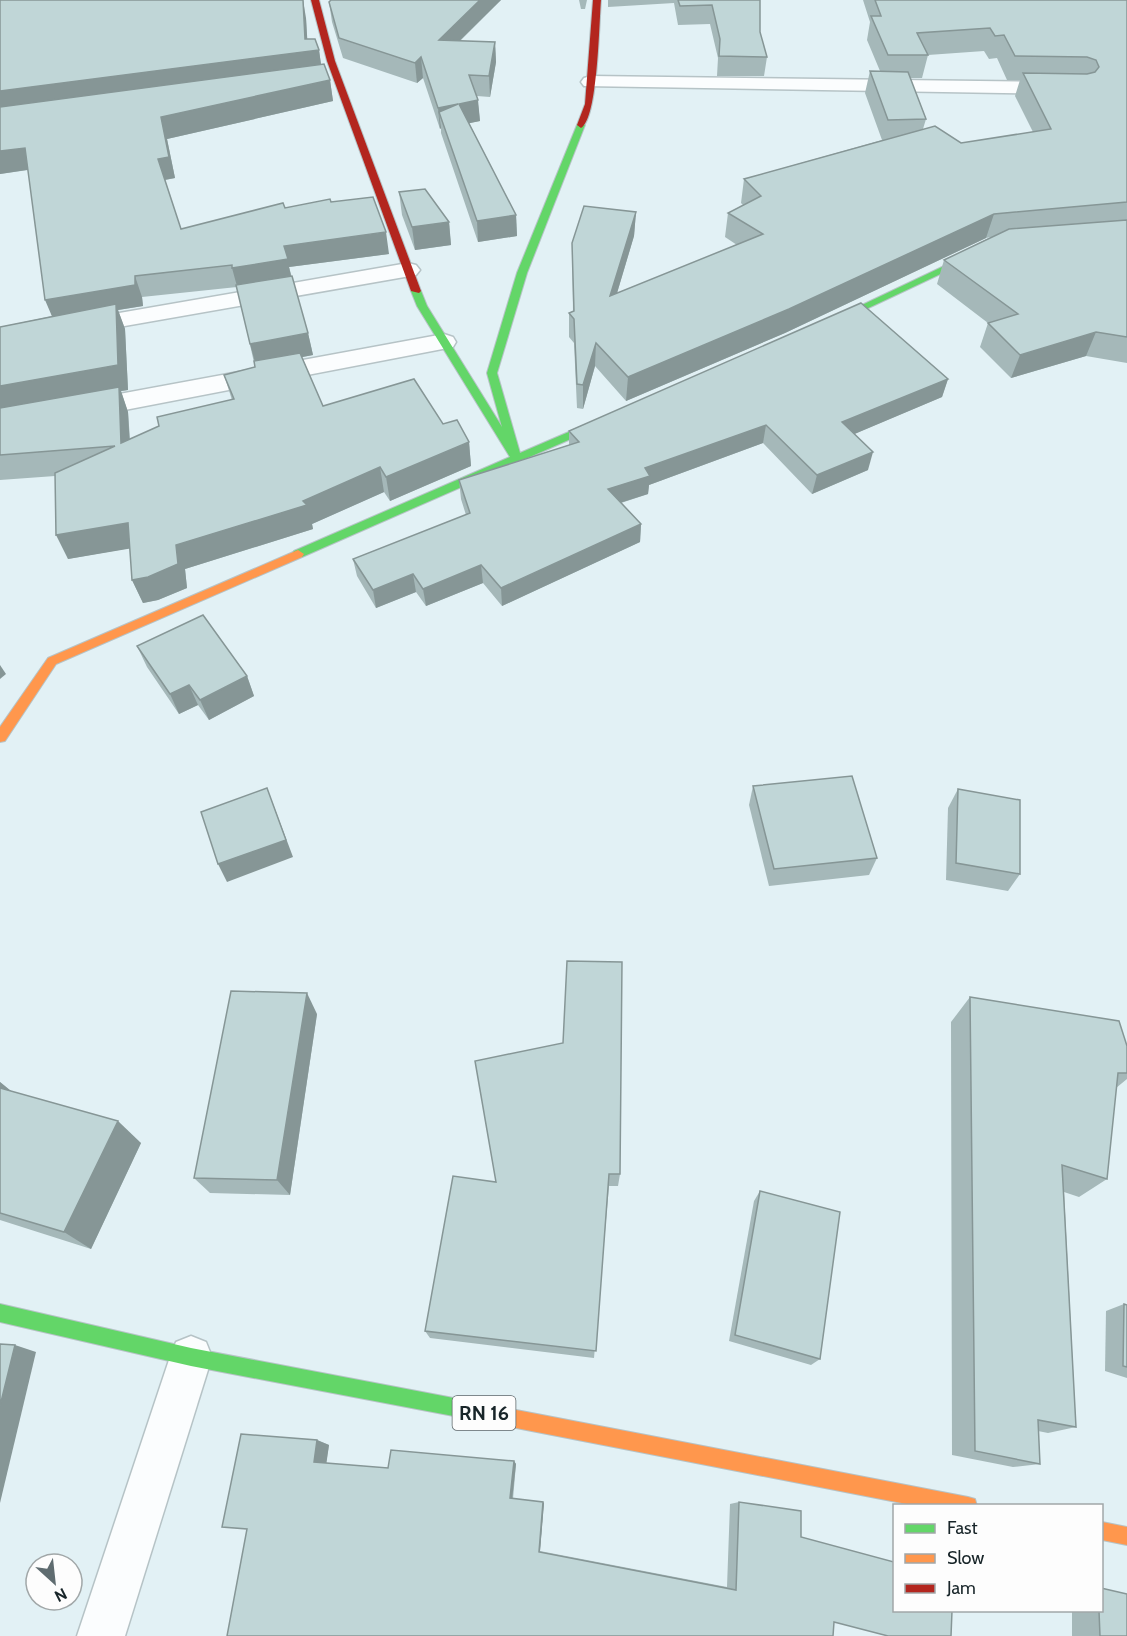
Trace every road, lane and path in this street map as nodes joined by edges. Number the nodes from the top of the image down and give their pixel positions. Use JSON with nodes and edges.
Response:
{"nodes":[{"id":1,"x":315,"y":0,"type":"edge"},
{"id":2,"x":597,"y":0,"type":"edge"},
{"id":3,"x":336,"y":77,"type":"junction"},
{"id":4,"x":314,"y":80,"type":"edge"},
{"id":5,"x":591,"y":82,"type":"junction"},
{"id":6,"x":1079,"y":88,"type":"edge"},
{"id":7,"x":994,"y":245,"type":"edge"},
{"id":8,"x":408,"y":270,"type":"junction"},
{"id":9,"x":61,"y":330,"type":"edge"},
{"id":10,"x":816,"y":330,"type":"edge"},
{"id":11,"x":444,"y":342,"type":"junction"},
{"id":12,"x":623,"y":413,"type":"edge"},
{"id":13,"x":0,"y":425,"type":"edge"},
{"id":14,"x":516,"y":459,"type":"junction"},
{"id":15,"x":0,"y":737,"type":"edge"},
{"id":16,"x":0,"y":1313,"type":"edge"},
{"id":17,"x":191,"y":1357,"type":"junction"},
{"id":18,"x":959,"y":1504,"type":"edge"},
{"id":19,"x":1103,"y":1531,"type":"edge"},
{"id":20,"x":1127,"y":1536,"type":"edge"},
{"id":21,"x":101,"y":1636,"type":"edge"}],
"edges":[{"from":1,"to":3,"type":"street"},
{"from":2,"to":5,"type":"street"},
{"from":3,"to":4,"type":"street"},
{"from":3,"to":8,"type":"street"},
{"from":5,"to":6,"type":"street"},
{"from":5,"to":14,"type":"street"},
{"from":7,"to":10,"type":"street"},
{"from":8,"to":9,"type":"street"},
{"from":8,"to":11,"type":"street"},
{"from":11,"to":13,"type":"street"},
{"from":11,"to":14,"type":"street"},
{"from":12,"to":14,"type":"street"},
{"from":14,"to":15,"type":"street"},
{"from":16,"to":17,"type":"street","number":"RN 16"},
{"from":17,"to":18,"type":"street","number":"RN 16"},
{"from":17,"to":21,"type":"street"},
{"from":19,"to":20,"type":"street"}]}
